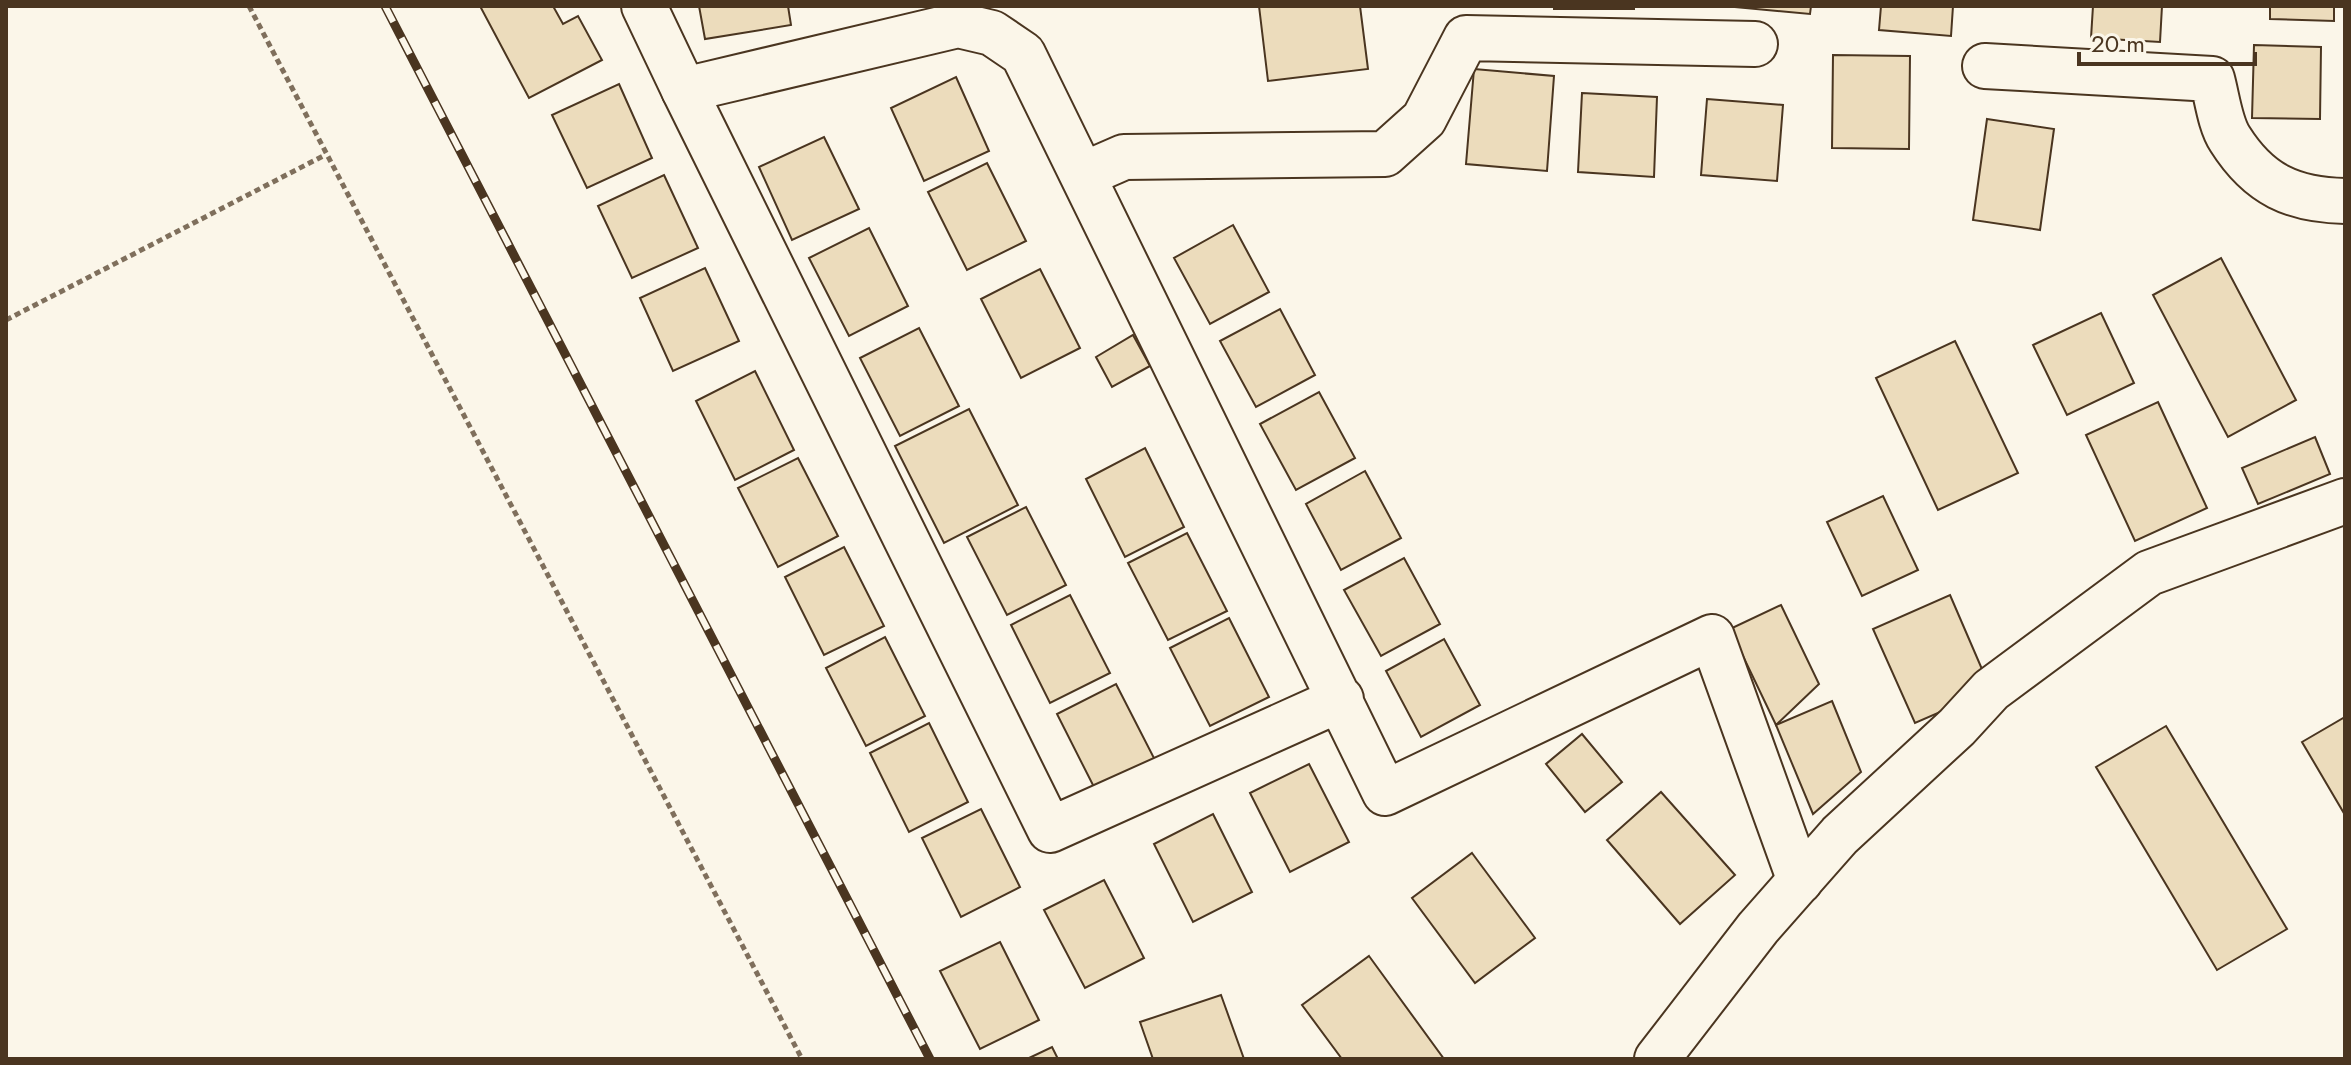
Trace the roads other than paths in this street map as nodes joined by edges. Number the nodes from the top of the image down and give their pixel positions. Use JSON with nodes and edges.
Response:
{"nodes":[{"id":1,"x":644,"y":6,"type":"edge"},
{"id":2,"x":1755,"y":44,"type":"dead end"},
{"id":3,"x":1985,"y":66,"type":"dead end"},
{"id":4,"x":684,"y":90,"type":"junction"},
{"id":5,"x":1085,"y":174,"type":"junction"},
{"id":6,"x":2345,"y":201,"type":"edge"},
{"id":7,"x":2345,"y":501,"type":"edge"},
{"id":8,"x":1341,"y":699,"type":"junction"},
{"id":9,"x":1800,"y":881,"type":"junction"},
{"id":10,"x":1657,"y":1059,"type":"edge"}],
"edges":[{"from":1,"to":4,"type":"street"},
{"from":2,"to":5,"type":"street"},
{"from":3,"to":6,"type":"street"},
{"from":4,"to":5,"type":"street"},
{"from":4,"to":8,"type":"street"},
{"from":5,"to":8,"type":"street"},
{"from":7,"to":9,"type":"street"},
{"from":8,"to":9,"type":"street"},
{"from":9,"to":10,"type":"street"}]}
